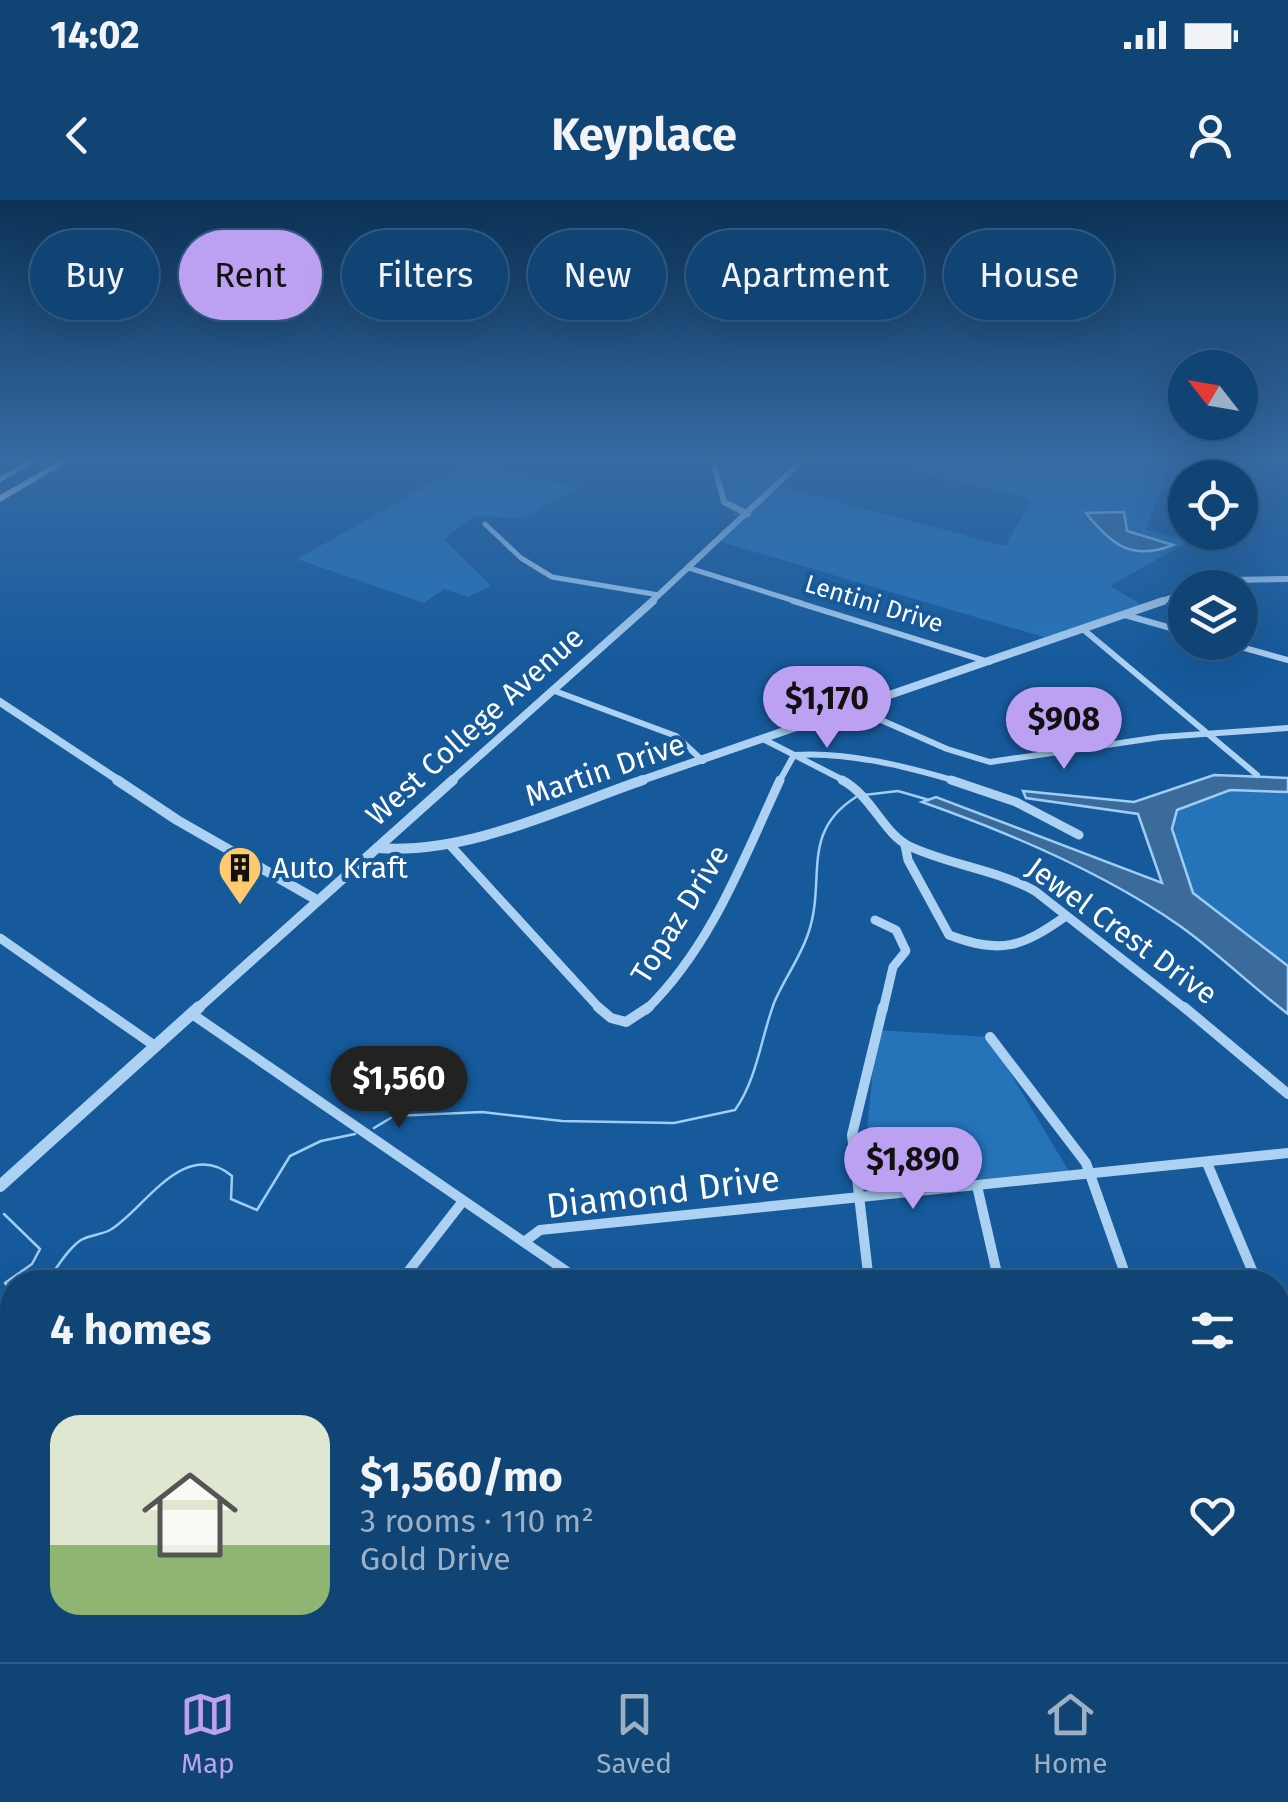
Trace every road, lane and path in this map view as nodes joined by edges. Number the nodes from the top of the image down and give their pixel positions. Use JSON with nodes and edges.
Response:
{"nodes":[{"id":1,"x":490,"y":528,"type":"edge"},
{"id":2,"x":732,"y":528,"type":"edge"},
{"id":3,"x":689,"y":568,"type":"junction"},
{"id":4,"x":1288,"y":579,"type":"edge"},
{"id":5,"x":1258,"y":580,"type":"edge"},
{"id":6,"x":659,"y":594,"type":"junction"},
{"id":7,"x":1168,"y":599,"type":"edge"},
{"id":8,"x":1124,"y":615,"type":"junction"},
{"id":9,"x":1168,"y":627,"type":"edge"},
{"id":10,"x":1084,"y":630,"type":"junction"},
{"id":11,"x":1258,"y":652,"type":"edge"},
{"id":12,"x":1288,"y":660,"type":"edge"},
{"id":13,"x":989,"y":662,"type":"junction"},
{"id":14,"x":552,"y":690,"type":"junction"},
{"id":15,"x":0,"y":702,"type":"edge"},
{"id":16,"x":856,"y":709,"type":"junction"},
{"id":17,"x":1288,"y":728,"type":"edge"},
{"id":18,"x":1208,"y":732,"type":"junction"},
{"id":19,"x":765,"y":740,"type":"junction"},
{"id":20,"x":794,"y":756,"type":"junction"},
{"id":21,"x":703,"y":761,"type":"junction"},
{"id":22,"x":1257,"y":775,"type":"dead end"},
{"id":23,"x":1079,"y":835,"type":"dead end"},
{"id":24,"x":450,"y":845,"type":"junction"},
{"id":25,"x":905,"y":846,"type":"junction"},
{"id":26,"x":376,"y":848,"type":"junction"},
{"id":27,"x":317,"y":900,"type":"junction"},
{"id":28,"x":1066,"y":916,"type":"junction"},
{"id":29,"x":875,"y":920,"type":"dead end"},
{"id":30,"x":0,"y":938,"type":"edge"},
{"id":31,"x":192,"y":1014,"type":"junction"},
{"id":32,"x":990,"y":1037,"type":"dead end"},
{"id":33,"x":156,"y":1046,"type":"junction"},
{"id":34,"x":1288,"y":1094,"type":"edge"},
{"id":35,"x":1288,"y":1154,"type":"edge"},
{"id":36,"x":1207,"y":1164,"type":"junction"},
{"id":37,"x":1092,"y":1175,"type":"junction"},
{"id":38,"x":0,"y":1186,"type":"edge"},
{"id":39,"x":978,"y":1186,"type":"junction"},
{"id":40,"x":860,"y":1197,"type":"junction"},
{"id":41,"x":464,"y":1201,"type":"junction"},
{"id":42,"x":524,"y":1242,"type":"junction"},
{"id":43,"x":409,"y":1270,"type":"edge"},
{"id":44,"x":565,"y":1270,"type":"edge"},
{"id":45,"x":868,"y":1270,"type":"edge"},
{"id":46,"x":996,"y":1270,"type":"edge"},
{"id":47,"x":1124,"y":1270,"type":"edge"},
{"id":48,"x":1252,"y":1270,"type":"edge"}],
"edges":[{"from":1,"to":6,"type":"street"},
{"from":2,"to":3,"type":"street","name":"West College Avenue"},
{"from":3,"to":6,"type":"street","name":"West College Avenue"},
{"from":3,"to":13,"type":"street","name":"Lentini Drive"},
{"from":4,"to":5,"type":"street"},
{"from":6,"to":14,"type":"street","name":"West College Avenue"},
{"from":7,"to":8,"type":"street","name":"Martin Drive"},
{"from":8,"to":9,"type":"street"},
{"from":8,"to":10,"type":"street","name":"Martin Drive"},
{"from":10,"to":13,"type":"street","name":"Martin Drive"},
{"from":10,"to":18,"type":"street"},
{"from":11,"to":12,"type":"street"},
{"from":13,"to":16,"type":"street","name":"Martin Drive"},
{"from":14,"to":21,"type":"street"},
{"from":14,"to":26,"type":"street","name":"West College Avenue"},
{"from":15,"to":27,"type":"street"},
{"from":16,"to":18,"type":"street"},
{"from":16,"to":19,"type":"street","name":"Martin Drive"},
{"from":17,"to":18,"type":"street"},
{"from":18,"to":22,"type":"street"},
{"from":19,"to":20,"type":"street"},
{"from":19,"to":21,"type":"street","name":"Martin Drive"},
{"from":20,"to":23,"type":"street"},
{"from":20,"to":24,"type":"street","name":"Topaz Drive"},
{"from":20,"to":25,"type":"street"},
{"from":21,"to":24,"type":"street","name":"Martin Drive"},
{"from":24,"to":26,"type":"street","name":"Martin Drive"},
{"from":25,"to":28,"type":"street","name":"Jewel Crest Drive"},
{"from":25,"to":28,"type":"street"},
{"from":26,"to":27,"type":"street","name":"West College Avenue"},
{"from":27,"to":31,"type":"street","name":"West College Avenue"},
{"from":28,"to":34,"type":"street","name":"Jewel Crest Drive"},
{"from":29,"to":40,"type":"street"},
{"from":30,"to":33,"type":"street"},
{"from":31,"to":33,"type":"street","name":"West College Avenue"},
{"from":31,"to":41,"type":"street"},
{"from":32,"to":37,"type":"street"},
{"from":33,"to":38,"type":"street","name":"West College Avenue"},
{"from":35,"to":36,"type":"street","name":"Diamond Drive"},
{"from":36,"to":37,"type":"street","name":"Diamond Drive"},
{"from":36,"to":48,"type":"street"},
{"from":37,"to":39,"type":"street","name":"Diamond Drive"},
{"from":37,"to":47,"type":"street"},
{"from":39,"to":40,"type":"street","name":"Diamond Drive"},
{"from":39,"to":46,"type":"street"},
{"from":40,"to":42,"type":"street","name":"Diamond Drive"},
{"from":40,"to":45,"type":"street"},
{"from":41,"to":42,"type":"street"},
{"from":41,"to":43,"type":"street"},
{"from":42,"to":44,"type":"street"}]}
